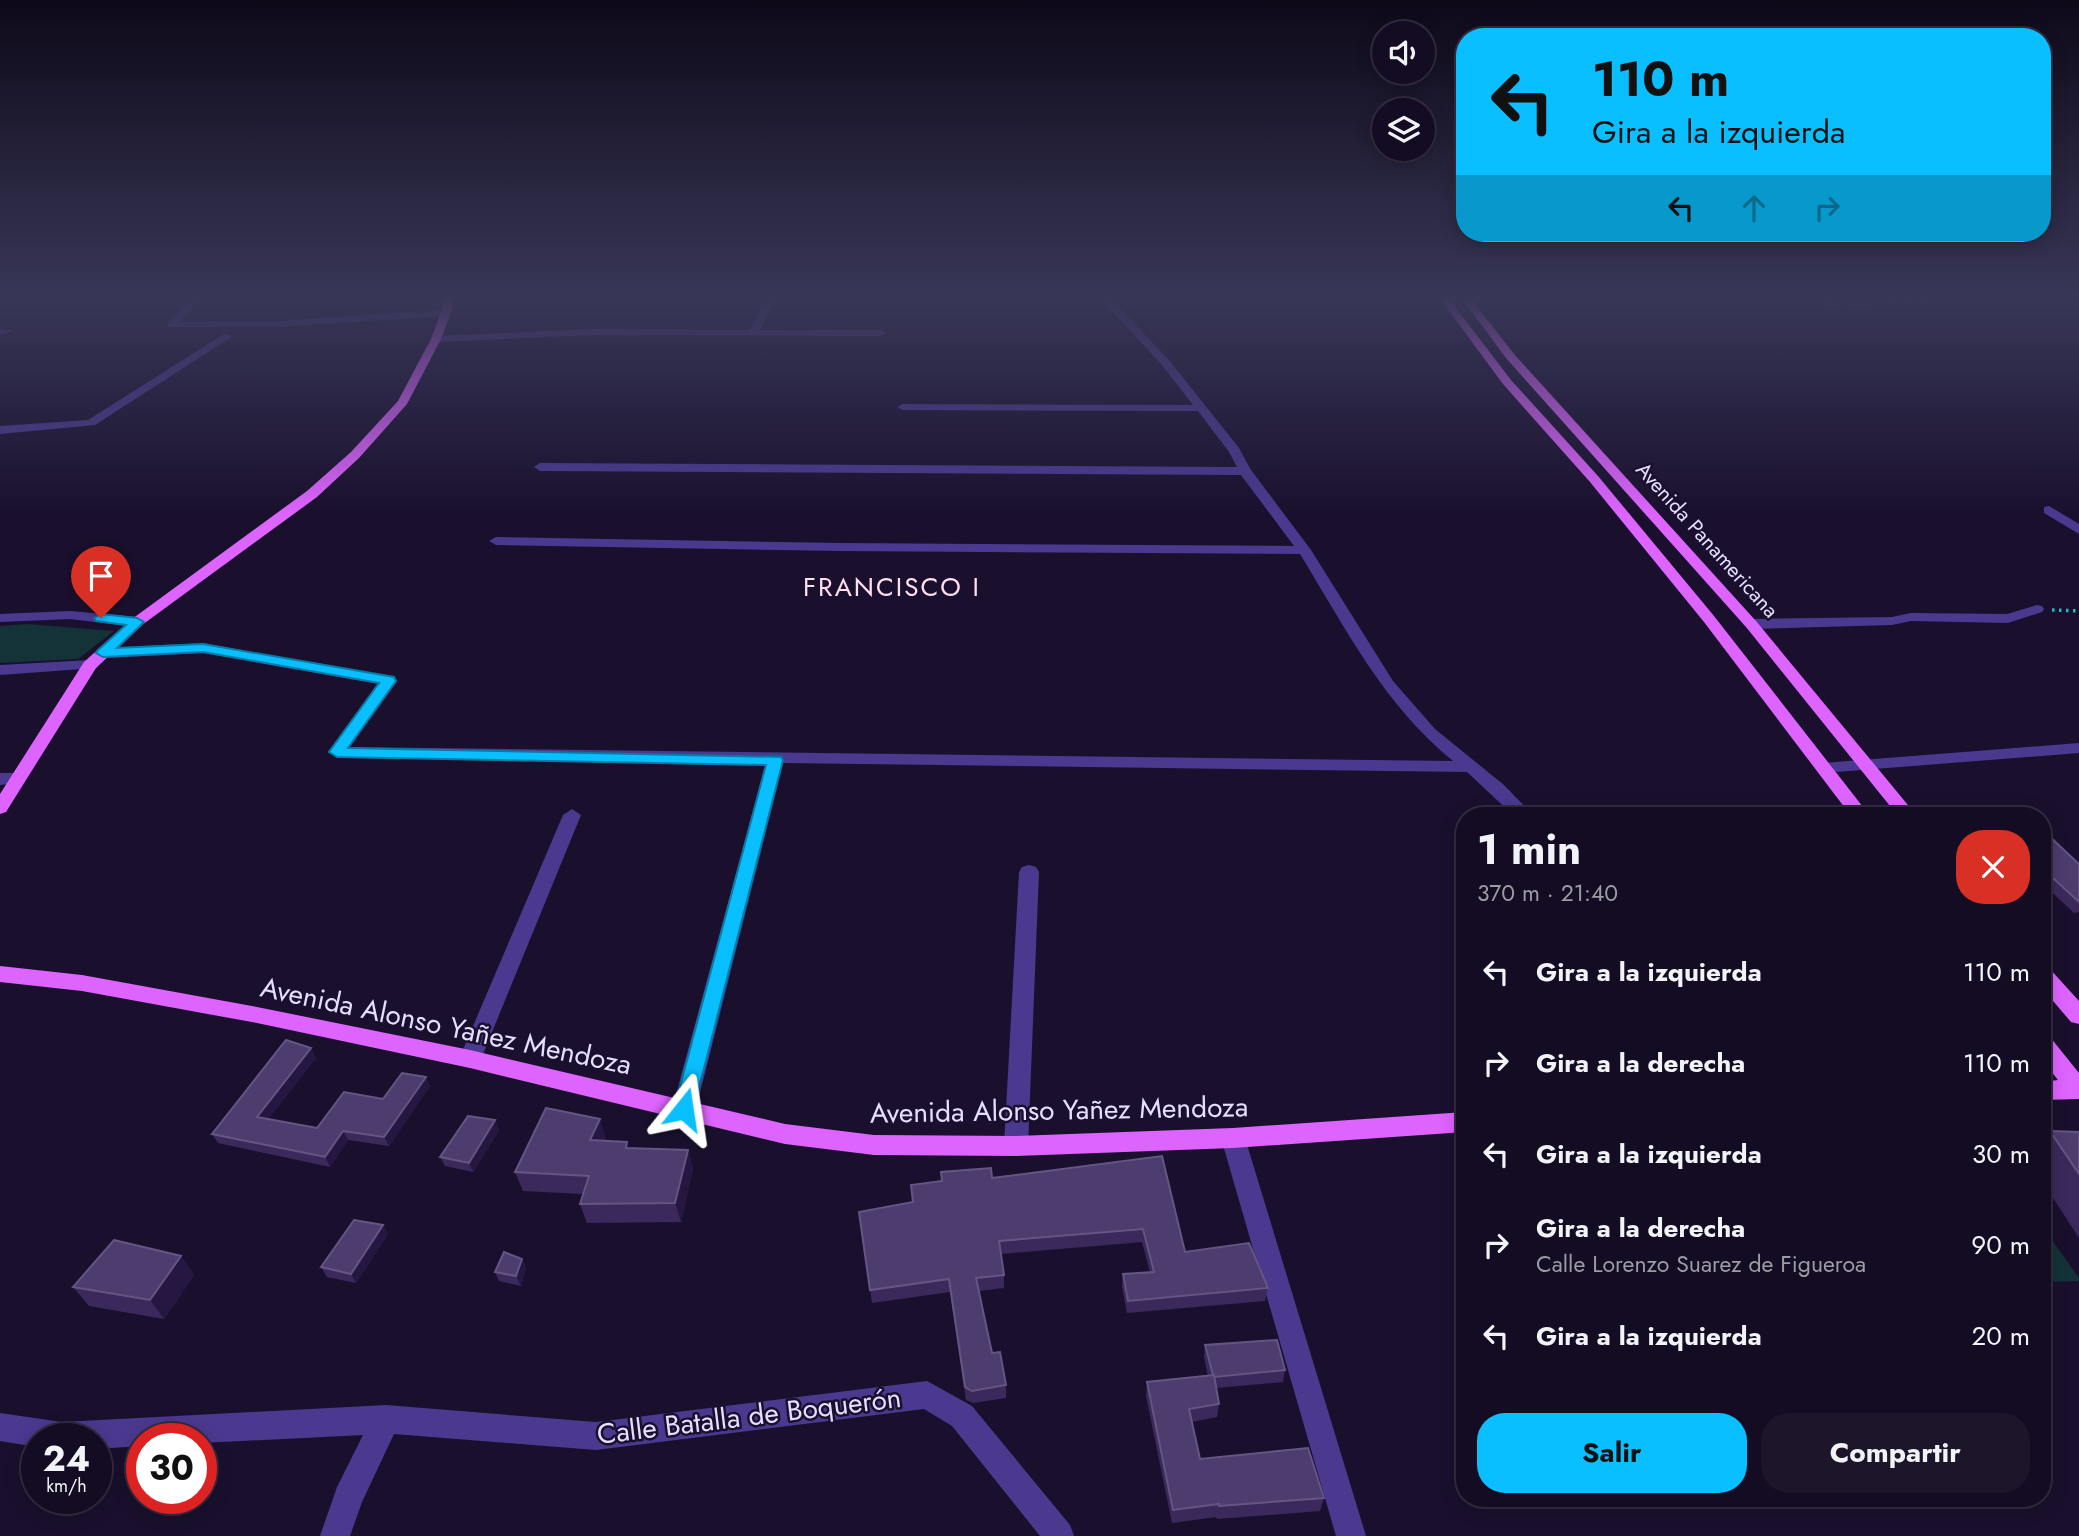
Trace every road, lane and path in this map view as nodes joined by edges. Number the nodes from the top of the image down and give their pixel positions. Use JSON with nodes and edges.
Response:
{"nodes":[{"id":1,"x":171,"y":372,"type":"edge"},
{"id":2,"x":419,"y":372,"type":"edge"},
{"id":3,"x":1172,"y":372,"type":"edge"},
{"id":4,"x":1499,"y":372,"type":"edge"},
{"id":5,"x":1524,"y":372,"type":"edge"},
{"id":6,"x":903,"y":407,"type":"dead end"},
{"id":7,"x":1200,"y":408,"type":"junction"},
{"id":8,"x":1548,"y":427,"type":"junction"},
{"id":9,"x":1573,"y":427,"type":"junction"},
{"id":10,"x":0,"y":430,"type":"edge"},
{"id":11,"x":540,"y":467,"type":"dead end"},
{"id":12,"x":1245,"y":471,"type":"junction"},
{"id":13,"x":1594,"y":479,"type":"junction"},
{"id":14,"x":1619,"y":479,"type":"junction"},
{"id":15,"x":2049,"y":510,"type":"dead end"},
{"id":16,"x":2079,"y":530,"type":"edge"},
{"id":17,"x":496,"y":541,"type":"dead end"},
{"id":18,"x":1304,"y":550,"type":"junction"},
{"id":19,"x":1714,"y":583,"type":"junction"},
{"id":20,"x":1681,"y":584,"type":"junction"},
{"id":21,"x":2037,"y":610,"type":"joint"},
{"id":22,"x":2079,"y":611,"type":"edge"},
{"id":23,"x":0,"y":618,"type":"edge"},
{"id":24,"x":137,"y":622,"type":"junction"},
{"id":25,"x":1751,"y":624,"type":"junction"},
{"id":26,"x":103,"y":653,"type":"junction"},
{"id":27,"x":90,"y":666,"type":"junction"},
{"id":28,"x":0,"y":670,"type":"edge"},
{"id":29,"x":2079,"y":748,"type":"edge"},
{"id":30,"x":775,"y":760,"type":"junction"},
{"id":31,"x":1866,"y":766,"type":"junction"},
{"id":32,"x":1471,"y":767,"type":"junction"},
{"id":33,"x":1823,"y":768,"type":"junction"},
{"id":34,"x":9,"y":778,"type":"edge"},
{"id":35,"x":1515,"y":807,"type":"edge"},
{"id":36,"x":1854,"y":807,"type":"edge"},
{"id":37,"x":1900,"y":807,"type":"edge"},
{"id":38,"x":0,"y":808,"type":"edge"},
{"id":39,"x":572,"y":816,"type":"dead end"},
{"id":40,"x":1029,"y":872,"type":"dead end"},
{"id":41,"x":0,"y":974,"type":"edge"},
{"id":42,"x":2051,"y":983,"type":"edge"},
{"id":43,"x":2079,"y":1016,"type":"edge"},
{"id":44,"x":2051,"y":1054,"type":"edge"},
{"id":45,"x":470,"y":1059,"type":"junction"},
{"id":46,"x":2078,"y":1089,"type":"edge"},
{"id":47,"x":2051,"y":1090,"type":"edge"},
{"id":48,"x":684,"y":1109,"type":"junction"},
{"id":49,"x":1456,"y":1123,"type":"edge"},
{"id":50,"x":1233,"y":1138,"type":"junction"},
{"id":51,"x":1016,"y":1146,"type":"junction"},
{"id":52,"x":386,"y":1419,"type":"junction"},
{"id":53,"x":0,"y":1427,"type":"edge"},
{"id":54,"x":335,"y":1536,"type":"edge"},
{"id":55,"x":1059,"y":1536,"type":"edge"},
{"id":56,"x":1351,"y":1536,"type":"edge"}],
"edges":[{"from":1,"to":10,"type":"street"},
{"from":2,"to":24,"type":"main road"},
{"from":3,"to":7,"type":"street"},
{"from":4,"to":8,"type":"main road","name":"Avenida Panamericana"},
{"from":5,"to":9,"type":"main road","name":"Avenida Panamericana"},
{"from":6,"to":7,"type":"street"},
{"from":7,"to":12,"type":"street"},
{"from":8,"to":9,"type":"main road"},
{"from":8,"to":13,"type":"main road","name":"Avenida Panamericana"},
{"from":9,"to":14,"type":"main road","name":"Avenida Panamericana"},
{"from":11,"to":12,"type":"street"},
{"from":12,"to":18,"type":"street"},
{"from":13,"to":14,"type":"main road"},
{"from":13,"to":20,"type":"main road","name":"Avenida Panamericana"},
{"from":14,"to":19,"type":"main road","name":"Avenida Panamericana"},
{"from":15,"to":16,"type":"street"},
{"from":17,"to":18,"type":"street"},
{"from":18,"to":32,"type":"street"},
{"from":19,"to":20,"type":"main road"},
{"from":19,"to":25,"type":"main road","name":"Avenida Panamericana"},
{"from":20,"to":33,"type":"main road","name":"Avenida Panamericana"},
{"from":21,"to":22,"type":"path"},
{"from":21,"to":25,"type":"street"},
{"from":23,"to":24,"type":"street"},
{"from":24,"to":26,"type":"main road"},
{"from":25,"to":31,"type":"main road","name":"Avenida Panamericana"},
{"from":26,"to":27,"type":"main road"},
{"from":26,"to":30,"type":"street"},
{"from":27,"to":28,"type":"street"},
{"from":27,"to":34,"type":"main road"},
{"from":29,"to":31,"type":"street"},
{"from":30,"to":32,"type":"street"},
{"from":30,"to":48,"type":"street"},
{"from":31,"to":33,"type":"street"},
{"from":31,"to":37,"type":"main road","name":"Avenida Panamericana"},
{"from":32,"to":35,"type":"street"},
{"from":33,"to":36,"type":"main road","name":"Avenida Panamericana"},
{"from":34,"to":38,"type":"main road"},
{"from":39,"to":45,"type":"street"},
{"from":40,"to":51,"type":"street"},
{"from":41,"to":45,"type":"main road","name":"Avenida Alonso Yañez Mendoza"},
{"from":42,"to":43,"type":"main road"},
{"from":44,"to":46,"type":"main road"},
{"from":45,"to":48,"type":"main road","name":"Avenida Alonso Yañez Mendoza"},
{"from":46,"to":47,"type":"main road"},
{"from":48,"to":51,"type":"main road","name":"Avenida Alonso Yañez Mendoza"},
{"from":49,"to":50,"type":"main road","name":"Avenida Alonso Yañez Mendoza"},
{"from":50,"to":51,"type":"main road","name":"Avenida Alonso Yañez Mendoza"},
{"from":50,"to":56,"type":"street"},
{"from":52,"to":53,"type":"street","name":"Calle Batalla de Boquerón"},
{"from":52,"to":54,"type":"street"},
{"from":52,"to":55,"type":"street","name":"Calle Batalla de Boquerón"}]}
